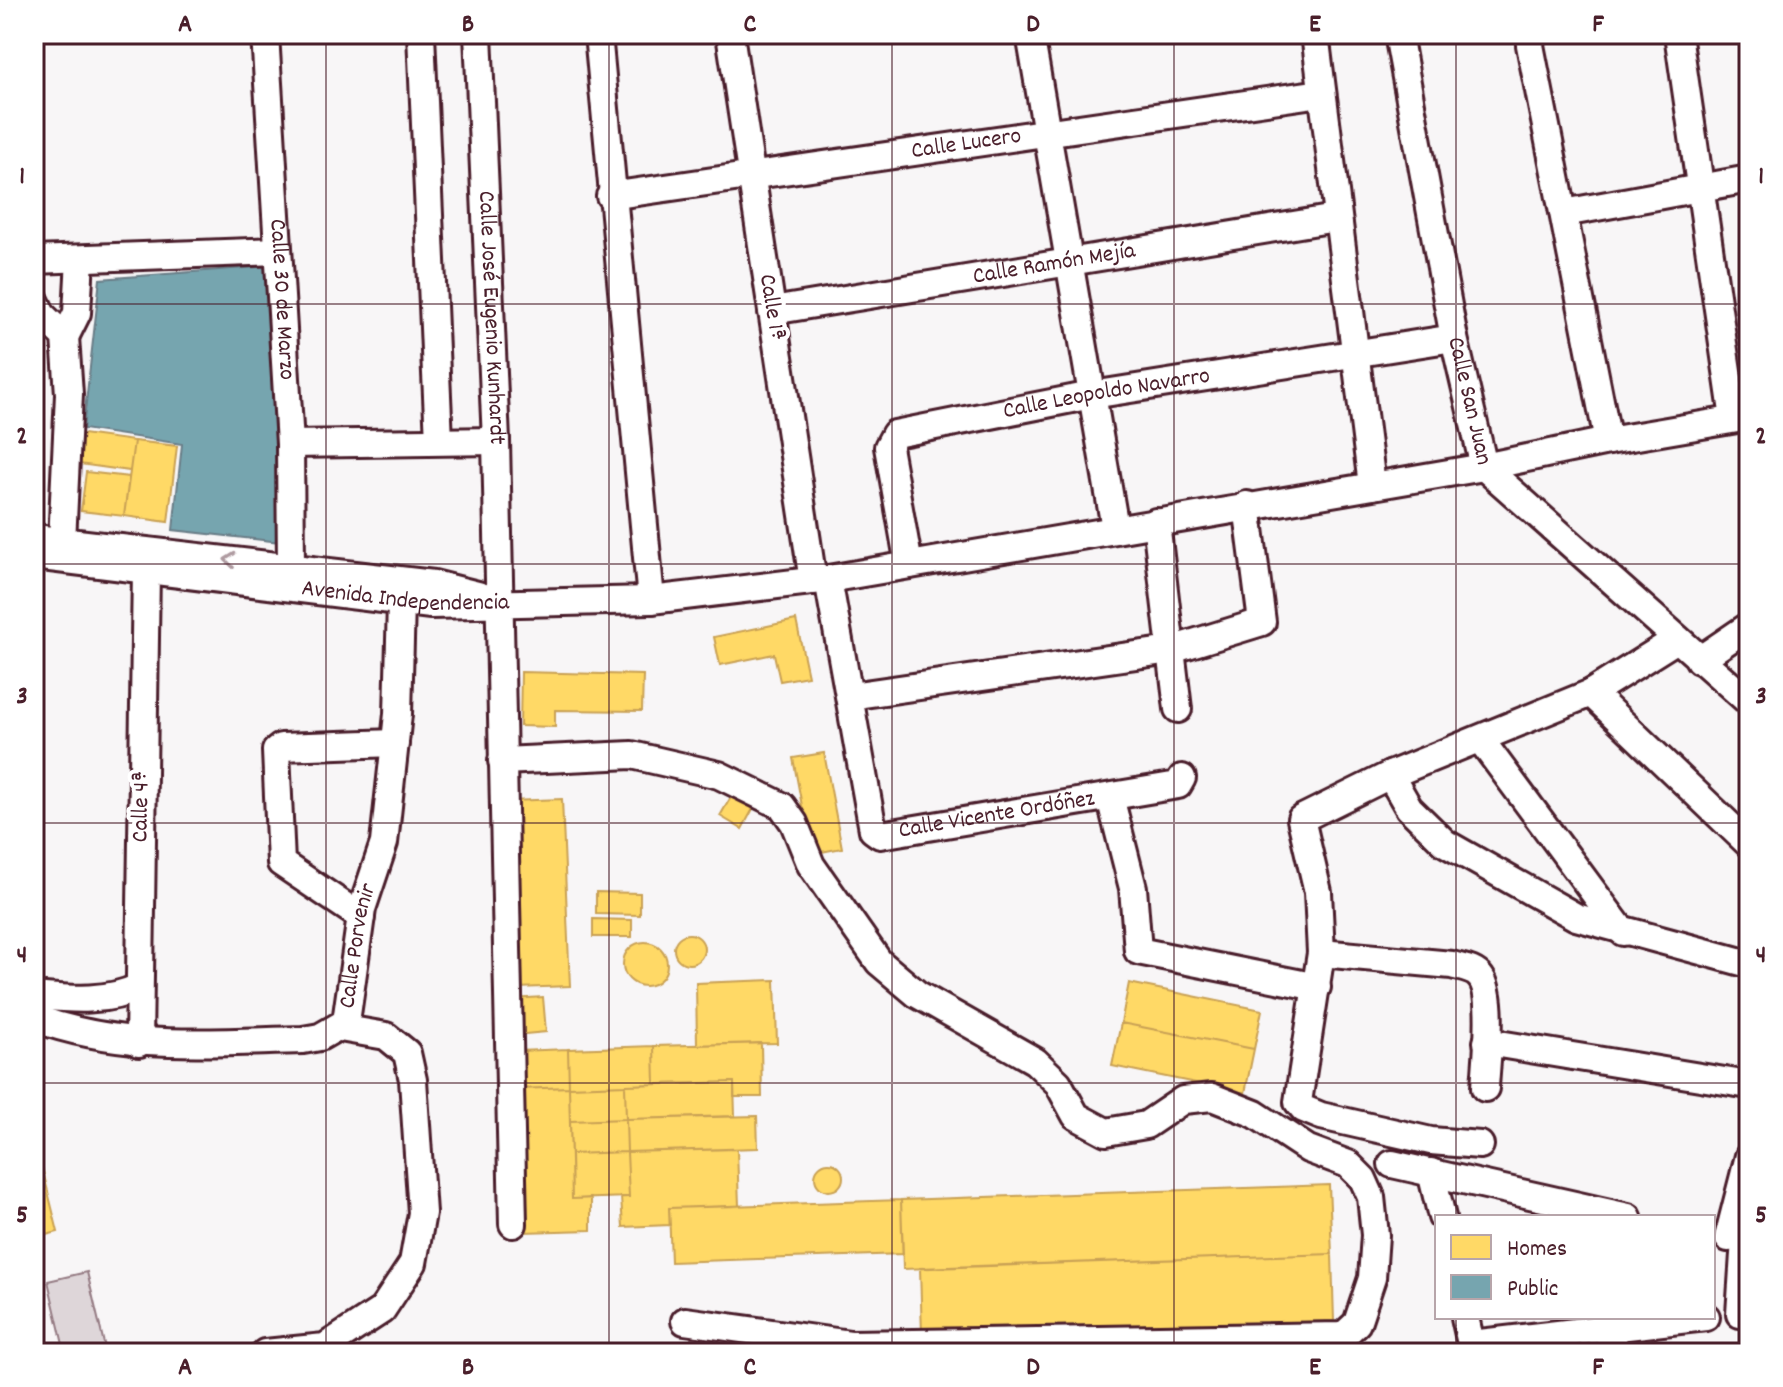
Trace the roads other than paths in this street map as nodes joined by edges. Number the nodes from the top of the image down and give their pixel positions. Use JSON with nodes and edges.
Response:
{"nodes":[{"id":1,"x":265,"y":34,"type":"edge"},
{"id":2,"x":421,"y":34,"type":"edge"},
{"id":3,"x":478,"y":34,"type":"edge"},
{"id":4,"x":598,"y":34,"type":"edge"},
{"id":5,"x":730,"y":34,"type":"edge"},
{"id":6,"x":1030,"y":34,"type":"edge"},
{"id":7,"x":1315,"y":34,"type":"edge"},
{"id":8,"x":1398,"y":34,"type":"edge"},
{"id":9,"x":1532,"y":34,"type":"edge"},
{"id":10,"x":1678,"y":34,"type":"edge"},
{"id":11,"x":1321,"y":93,"type":"junction"},
{"id":12,"x":1048,"y":130,"type":"junction"},
{"id":13,"x":751,"y":176,"type":"junction"},
{"id":14,"x":1749,"y":179,"type":"edge"},
{"id":15,"x":1702,"y":186,"type":"junction"},
{"id":16,"x":610,"y":196,"type":"junction"},
{"id":17,"x":1564,"y":213,"type":"junction"},
{"id":18,"x":1336,"y":218,"type":"junction"},
{"id":19,"x":278,"y":251,"type":"junction"},
{"id":20,"x":80,"y":259,"type":"junction"},
{"id":21,"x":34,"y":260,"type":"edge"},
{"id":22,"x":1071,"y":260,"type":"junction"},
{"id":23,"x":34,"y":298,"type":"edge"},
{"id":24,"x":772,"y":311,"type":"junction"},
{"id":25,"x":65,"y":337,"type":"junction"},
{"id":26,"x":1454,"y":338,"type":"junction"},
{"id":27,"x":1354,"y":351,"type":"junction"},
{"id":28,"x":1092,"y":395,"type":"junction"},
{"id":29,"x":1742,"y":418,"type":"edge"},
{"id":30,"x":439,"y":441,"type":"junction"},
{"id":31,"x":496,"y":441,"type":"junction"},
{"id":32,"x":1608,"y":441,"type":"junction"},
{"id":33,"x":290,"y":444,"type":"junction"},
{"id":34,"x":1484,"y":467,"type":"junction"},
{"id":35,"x":1372,"y":485,"type":"junction"},
{"id":36,"x":1247,"y":505,"type":"junction"},
{"id":37,"x":1156,"y":522,"type":"junction"},
{"id":38,"x":1115,"y":528,"type":"junction"},
{"id":39,"x":34,"y":538,"type":"edge"},
{"id":40,"x":62,"y":542,"type":"junction"},
{"id":41,"x":34,"y":556,"type":"edge"},
{"id":42,"x":909,"y":565,"type":"junction"},
{"id":43,"x":291,"y":567,"type":"junction"},
{"id":44,"x":146,"y":570,"type":"junction"},
{"id":45,"x":821,"y":580,"type":"junction"},
{"id":46,"x":651,"y":600,"type":"junction"},
{"id":47,"x":501,"y":601,"type":"junction"},
{"id":48,"x":401,"y":603,"type":"junction"},
{"id":49,"x":1749,"y":626,"type":"edge"},
{"id":50,"x":1677,"y":639,"type":"junction"},
{"id":51,"x":1171,"y":650,"type":"junction"},
{"id":52,"x":1699,"y":660,"type":"junction"},
{"id":53,"x":1591,"y":693,"type":"junction"},
{"id":54,"x":850,"y":696,"type":"junction"},
{"id":55,"x":1749,"y":702,"type":"edge"},
{"id":56,"x":1178,"y":709,"type":"dead end"},
{"id":57,"x":1480,"y":739,"type":"junction"},
{"id":58,"x":395,"y":743,"type":"junction"},
{"id":59,"x":502,"y":761,"type":"junction"},
{"id":60,"x":1390,"y":775,"type":"junction"},
{"id":61,"x":1182,"y":778,"type":"dead end"},
{"id":62,"x":1110,"y":797,"type":"junction"},
{"id":63,"x":1749,"y":844,"type":"edge"},
{"id":64,"x":361,"y":917,"type":"junction"},
{"id":65,"x":1623,"y":932,"type":"junction"},
{"id":66,"x":1321,"y":953,"type":"junction"},
{"id":67,"x":1749,"y":964,"type":"edge"},
{"id":68,"x":139,"y":987,"type":"junction"},
{"id":69,"x":1317,"y":987,"type":"junction"},
{"id":70,"x":34,"y":996,"type":"edge"},
{"id":71,"x":34,"y":1018,"type":"edge"},
{"id":72,"x":340,"y":1028,"type":"junction"},
{"id":73,"x":1487,"y":1042,"type":"junction"},
{"id":74,"x":139,"y":1043,"type":"junction"},
{"id":75,"x":1749,"y":1085,"type":"edge"},
{"id":76,"x":1485,"y":1088,"type":"dead end"},
{"id":77,"x":1480,"y":1145,"type":"dead end"},
{"id":78,"x":1749,"y":1156,"type":"edge"},
{"id":79,"x":1392,"y":1164,"type":"dead end"},
{"id":80,"x":1431,"y":1172,"type":"junction"},
{"id":81,"x":1442,"y":1215,"type":"edge"},
{"id":82,"x":1612,"y":1215,"type":"edge"},
{"id":83,"x":513,"y":1224,"type":"dead end"},
{"id":84,"x":1734,"y":1238,"type":"edge"},
{"id":85,"x":1745,"y":1315,"type":"edge"},
{"id":86,"x":1715,"y":1316,"type":"edge"},
{"id":87,"x":1465,"y":1319,"type":"edge"},
{"id":88,"x":1667,"y":1319,"type":"edge"},
{"id":89,"x":685,"y":1321,"type":"dead end"},
{"id":90,"x":1608,"y":1322,"type":"edge"},
{"id":91,"x":849,"y":1348,"type":"edge"},
{"id":92,"x":1472,"y":1348,"type":"edge"},
{"id":93,"x":265,"y":1353,"type":"edge"},
{"id":94,"x":1616,"y":1353,"type":"edge"}],
"edges":[{"from":1,"to":19,"type":"street","name":"Calle 30 de Marzo"},
{"from":2,"to":30,"type":"street"},
{"from":3,"to":31,"type":"street","name":"Calle José Eugenio Kunhardt"},
{"from":4,"to":16,"type":"street"},
{"from":5,"to":13,"type":"street","name":"Calle 1ª"},
{"from":6,"to":12,"type":"street"},
{"from":7,"to":11,"type":"street"},
{"from":8,"to":26,"type":"street","name":"Calle San Juan"},
{"from":9,"to":17,"type":"street"},
{"from":10,"to":15,"type":"street"},
{"from":11,"to":12,"type":"street","name":"Calle Lucero"},
{"from":11,"to":18,"type":"street"},
{"from":12,"to":13,"type":"street","name":"Calle Lucero"},
{"from":12,"to":22,"type":"street"},
{"from":13,"to":16,"type":"street","name":"Calle Lucero"},
{"from":13,"to":24,"type":"street","name":"Calle 1ª"},
{"from":14,"to":15,"type":"street"},
{"from":15,"to":17,"type":"street"},
{"from":15,"to":29,"type":"street"},
{"from":16,"to":46,"type":"street"},
{"from":17,"to":32,"type":"street"},
{"from":18,"to":22,"type":"street","name":"Calle Ramón Mejía"},
{"from":18,"to":27,"type":"street"},
{"from":19,"to":20,"type":"street"},
{"from":19,"to":33,"type":"street","name":"Calle 30 de Marzo"},
{"from":20,"to":21,"type":"street"},
{"from":20,"to":25,"type":"street"},
{"from":22,"to":24,"type":"street","name":"Calle Ramón Mejía"},
{"from":22,"to":28,"type":"street"},
{"from":23,"to":25,"type":"street"},
{"from":24,"to":45,"type":"street","name":"Calle 1ª"},
{"from":25,"to":40,"type":"street"},
{"from":26,"to":27,"type":"street","name":"Calle Leopoldo Navarro"},
{"from":26,"to":34,"type":"street","name":"Calle San Juan"},
{"from":27,"to":28,"type":"street","name":"Calle Leopoldo Navarro"},
{"from":27,"to":35,"type":"street"},
{"from":28,"to":38,"type":"street"},
{"from":28,"to":42,"type":"street","name":"Calle Leopoldo Navarro"},
{"from":29,"to":32,"type":"street"},
{"from":30,"to":31,"type":"street"},
{"from":30,"to":33,"type":"street"},
{"from":31,"to":47,"type":"street","name":"Calle José Eugenio Kunhardt"},
{"from":32,"to":34,"type":"street"},
{"from":33,"to":43,"type":"street","name":"Calle 30 de Marzo"},
{"from":34,"to":35,"type":"street"},
{"from":34,"to":50,"type":"street","name":"Calle San Juan"},
{"from":35,"to":36,"type":"street"},
{"from":36,"to":37,"type":"street"},
{"from":36,"to":51,"type":"street"},
{"from":37,"to":38,"type":"street"},
{"from":37,"to":51,"type":"street"},
{"from":38,"to":42,"type":"street"},
{"from":39,"to":40,"type":"street","name":"Avenida Independencia"},
{"from":43,"to":40,"type":"street","name":"Avenida Independencia","one_way":true},
{"from":41,"to":44,"type":"street","name":"Avenida Independencia"},
{"from":42,"to":45,"type":"street"},
{"from":43,"to":47,"type":"street","name":"Avenida Independencia"},
{"from":44,"to":48,"type":"street","name":"Avenida Independencia"},
{"from":44,"to":68,"type":"street","name":"Calle 4ª"},
{"from":45,"to":46,"type":"street"},
{"from":45,"to":54,"type":"street","name":"Calle Vicente Ordóñez"},
{"from":46,"to":47,"type":"street"},
{"from":47,"to":48,"type":"street","name":"Avenida Independencia"},
{"from":47,"to":59,"type":"street","name":"Calle José Eugenio Kunhardt"},
{"from":48,"to":58,"type":"street","name":"Calle Porvenir"},
{"from":49,"to":52,"type":"street"},
{"from":50,"to":52,"type":"street","name":"Calle San Juan"},
{"from":50,"to":53,"type":"street"},
{"from":51,"to":54,"type":"street"},
{"from":51,"to":56,"type":"street"},
{"from":52,"to":55,"type":"street","name":"Calle San Juan"},
{"from":53,"to":57,"type":"street"},
{"from":53,"to":63,"type":"street"},
{"from":54,"to":62,"type":"street","name":"Calle Vicente Ordóñez"},
{"from":57,"to":60,"type":"street"},
{"from":57,"to":65,"type":"street"},
{"from":58,"to":64,"type":"street","name":"Calle Porvenir"},
{"from":58,"to":64,"type":"street"},
{"from":59,"to":83,"type":"street","name":"Calle José Eugenio Kunhardt"},
{"from":59,"to":91,"type":"street"},
{"from":60,"to":65,"type":"street"},
{"from":60,"to":66,"type":"street"},
{"from":61,"to":62,"type":"street","name":"Calle Vicente Ordóñez"},
{"from":62,"to":69,"type":"street"},
{"from":64,"to":72,"type":"street","name":"Calle Porvenir"},
{"from":65,"to":67,"type":"street"},
{"from":66,"to":69,"type":"street"},
{"from":66,"to":73,"type":"street"},
{"from":68,"to":70,"type":"street"},
{"from":68,"to":74,"type":"street","name":"Calle 4ª"},
{"from":69,"to":77,"type":"street"},
{"from":71,"to":74,"type":"street","name":"Calle Porvenir"},
{"from":72,"to":74,"type":"street","name":"Calle Porvenir"},
{"from":72,"to":93,"type":"street"},
{"from":73,"to":75,"type":"street"},
{"from":73,"to":76,"type":"street"},
{"from":78,"to":84,"type":"street"},
{"from":79,"to":80,"type":"street"},
{"from":80,"to":81,"type":"street"},
{"from":80,"to":82,"type":"street"},
{"from":84,"to":85,"type":"street"},
{"from":85,"to":86,"type":"street"},
{"from":87,"to":92,"type":"street"},
{"from":88,"to":90,"type":"street"},
{"from":89,"to":91,"type":"street"},
{"from":90,"to":92,"type":"street"},
{"from":90,"to":94,"type":"street"}]}
